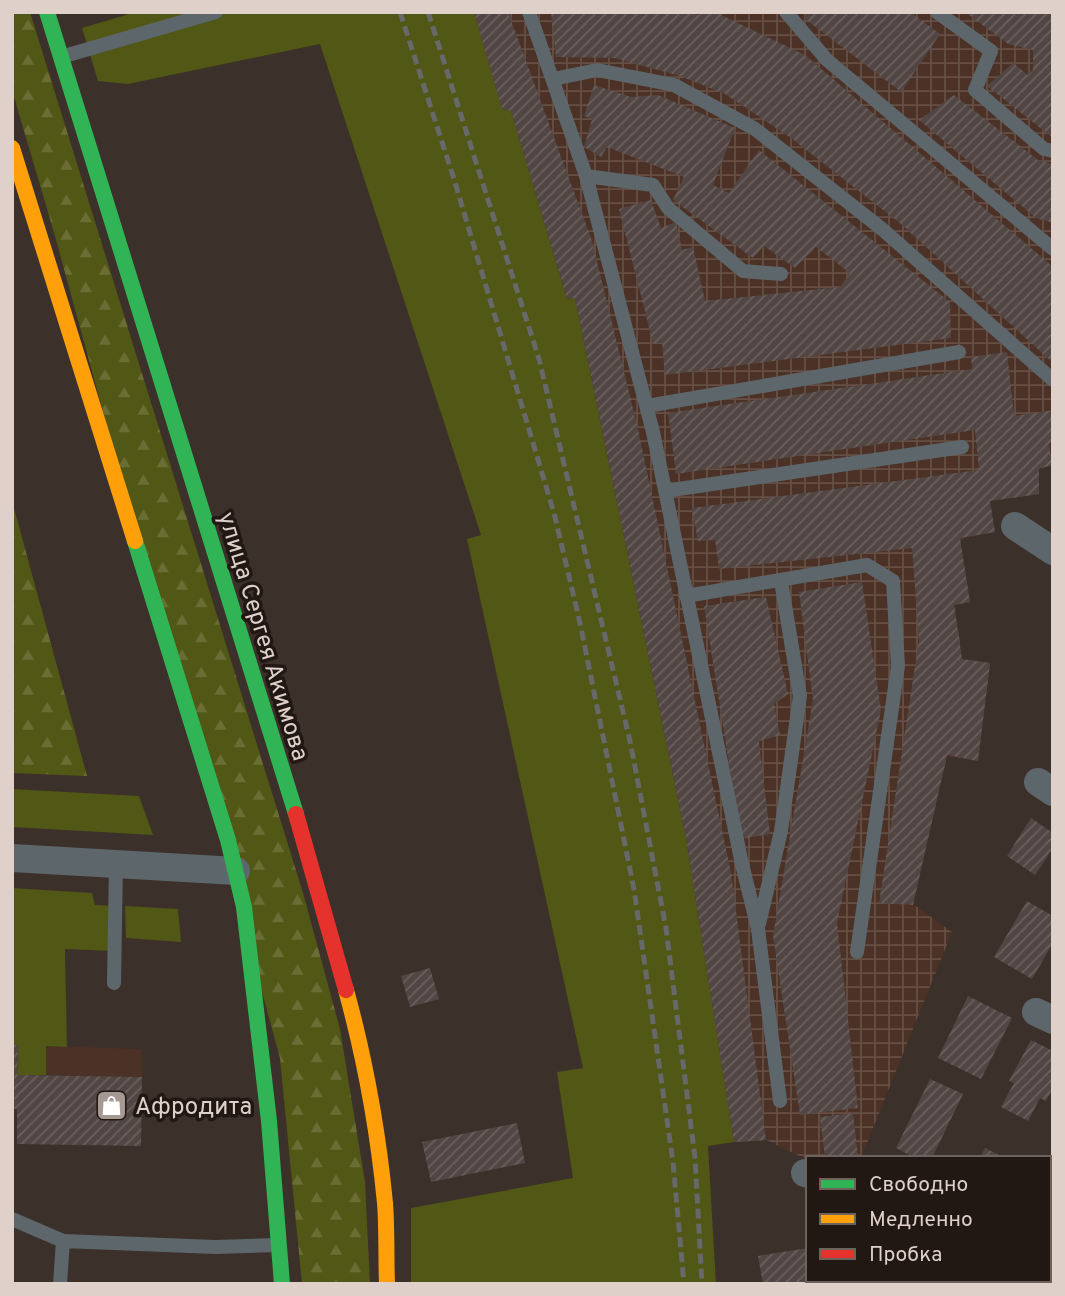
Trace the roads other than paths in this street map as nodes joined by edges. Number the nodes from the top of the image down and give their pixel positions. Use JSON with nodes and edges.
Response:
{"nodes":[{"id":1,"x":47,"y":12,"type":"edge"},
{"id":2,"x":216,"y":12,"type":"edge"},
{"id":3,"x":529,"y":12,"type":"edge"},
{"id":4,"x":786,"y":12,"type":"edge"},
{"id":5,"x":937,"y":12,"type":"edge"},
{"id":6,"x":60,"y":57,"type":"junction"},
{"id":7,"x":552,"y":79,"type":"junction"},
{"id":8,"x":12,"y":148,"type":"edge"},
{"id":9,"x":1053,"y":151,"type":"edge"},
{"id":10,"x":586,"y":176,"type":"junction"},
{"id":11,"x":1053,"y":249,"type":"edge"},
{"id":12,"x":781,"y":274,"type":"dead end"},
{"id":13,"x":959,"y":352,"type":"dead end"},
{"id":14,"x":1053,"y":380,"type":"edge"},
{"id":15,"x":647,"y":406,"type":"junction"},
{"id":16,"x":962,"y":447,"type":"dead end"},
{"id":17,"x":665,"y":491,"type":"junction"},
{"id":18,"x":1015,"y":526,"type":"dead end"},
{"id":19,"x":1053,"y":551,"type":"edge"},
{"id":20,"x":781,"y":581,"type":"junction"},
{"id":21,"x":686,"y":596,"type":"junction"},
{"id":22,"x":12,"y":858,"type":"edge"},
{"id":23,"x":116,"y":864,"type":"junction"},
{"id":24,"x":236,"y":871,"type":"junction"},
{"id":25,"x":758,"y":929,"type":"junction"},
{"id":26,"x":857,"y":952,"type":"dead end"},
{"id":27,"x":114,"y":983,"type":"dead end"},
{"id":28,"x":780,"y":1101,"type":"dead end"},
{"id":29,"x":12,"y":1219,"type":"edge"},
{"id":30,"x":63,"y":1241,"type":"junction"},
{"id":31,"x":279,"y":1245,"type":"junction"},
{"id":32,"x":60,"y":1284,"type":"edge"},
{"id":33,"x":282,"y":1284,"type":"edge"},
{"id":34,"x":387,"y":1284,"type":"edge"}],
"edges":[{"from":1,"to":6,"type":"main road","name":"улица Сергея Акимова"},
{"from":2,"to":6,"type":"lane"},
{"from":3,"to":7,"type":"lane"},
{"from":4,"to":11,"type":"lane"},
{"from":5,"to":9,"type":"lane"},
{"from":6,"to":34,"type":"main road","name":"улица Сергея Акимова"},
{"from":7,"to":10,"type":"lane"},
{"from":7,"to":14,"type":"lane"},
{"from":8,"to":24,"type":"main road"},
{"from":10,"to":12,"type":"lane"},
{"from":10,"to":15,"type":"lane"},
{"from":13,"to":15,"type":"lane"},
{"from":15,"to":17,"type":"lane"},
{"from":16,"to":17,"type":"lane"},
{"from":17,"to":21,"type":"lane"},
{"from":18,"to":19,"type":"street"},
{"from":20,"to":21,"type":"lane"},
{"from":20,"to":25,"type":"lane"},
{"from":20,"to":26,"type":"lane"},
{"from":21,"to":25,"type":"lane"},
{"from":22,"to":23,"type":"street"},
{"from":23,"to":24,"type":"street"},
{"from":23,"to":27,"type":"lane"},
{"from":24,"to":31,"type":"main road"},
{"from":25,"to":28,"type":"lane"},
{"from":29,"to":30,"type":"lane"},
{"from":30,"to":31,"type":"lane"},
{"from":30,"to":32,"type":"lane"},
{"from":31,"to":33,"type":"main road"}]}
